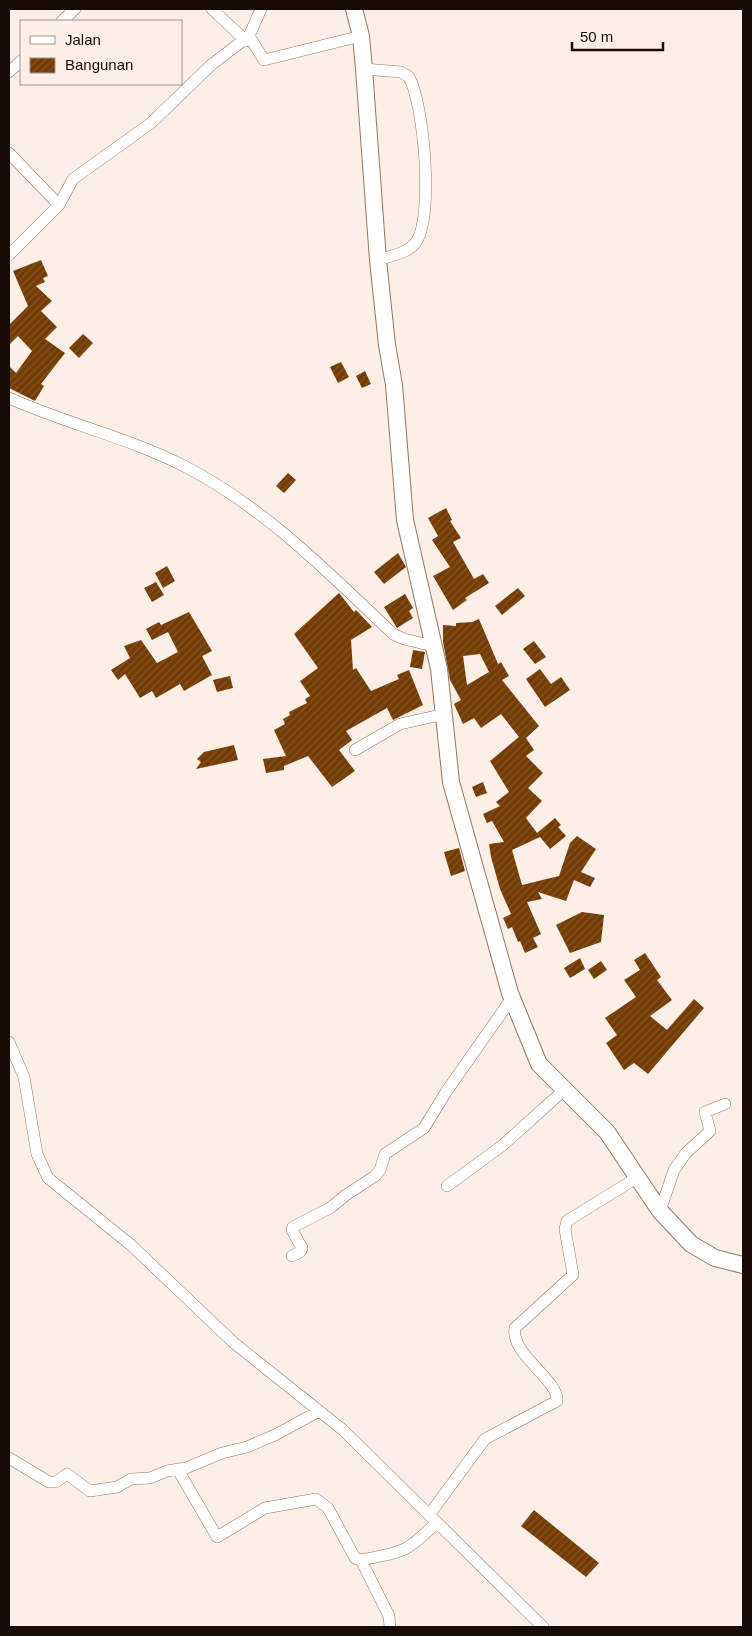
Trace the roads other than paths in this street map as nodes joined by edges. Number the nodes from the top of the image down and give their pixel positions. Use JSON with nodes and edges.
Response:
{"nodes":[{"id":1,"x":74,"y":9,"type":"edge"},
{"id":2,"x":212,"y":9,"type":"edge"},
{"id":3,"x":261,"y":9,"type":"edge"},
{"id":4,"x":354,"y":9,"type":"edge"},
{"id":5,"x":63,"y":20,"type":"edge"},
{"id":6,"x":361,"y":36,"type":"junction"},
{"id":7,"x":248,"y":39,"type":"junction"},
{"id":8,"x":20,"y":62,"type":"edge"},
{"id":9,"x":364,"y":70,"type":"junction"},
{"id":10,"x":9,"y":72,"type":"edge"},
{"id":11,"x":9,"y":153,"type":"edge"},
{"id":12,"x":60,"y":205,"type":"junction"},
{"id":13,"x":9,"y":255,"type":"edge"},
{"id":14,"x":378,"y":260,"type":"junction"},
{"id":15,"x":9,"y":398,"type":"edge"},
{"id":16,"x":433,"y":646,"type":"junction"},
{"id":17,"x":445,"y":714,"type":"junction"},
{"id":18,"x":355,"y":750,"type":"dead end"},
{"id":19,"x":512,"y":998,"type":"junction"},
{"id":20,"x":9,"y":1042,"type":"edge"},
{"id":21,"x":564,"y":1090,"type":"junction"},
{"id":22,"x":726,"y":1104,"type":"dead end"},
{"id":23,"x":638,"y":1178,"type":"junction"},
{"id":24,"x":447,"y":1186,"type":"dead end"},
{"id":25,"x":660,"y":1211,"type":"junction"},
{"id":26,"x":292,"y":1256,"type":"dead end"},
{"id":27,"x":743,"y":1264,"type":"edge"},
{"id":28,"x":319,"y":1411,"type":"junction"},
{"id":29,"x":9,"y":1458,"type":"edge"},
{"id":30,"x":178,"y":1470,"type":"junction"},
{"id":31,"x":432,"y":1519,"type":"junction"},
{"id":32,"x":361,"y":1560,"type":"junction"},
{"id":33,"x":390,"y":1627,"type":"edge"},
{"id":34,"x":543,"y":1627,"type":"edge"}],
"edges":[{"from":1,"to":5,"type":"street"},
{"from":2,"to":7,"type":"street"},
{"from":3,"to":7,"type":"street"},
{"from":4,"to":6,"type":"street"},
{"from":6,"to":7,"type":"street"},
{"from":6,"to":9,"type":"street"},
{"from":7,"to":12,"type":"street"},
{"from":8,"to":10,"type":"street"},
{"from":9,"to":14,"type":"street"},
{"from":9,"to":14,"type":"street"},
{"from":11,"to":12,"type":"street"},
{"from":12,"to":13,"type":"street"},
{"from":14,"to":16,"type":"street"},
{"from":15,"to":16,"type":"street"},
{"from":16,"to":17,"type":"street"},
{"from":17,"to":18,"type":"street"},
{"from":17,"to":19,"type":"street"},
{"from":19,"to":21,"type":"street"},
{"from":19,"to":26,"type":"street"},
{"from":20,"to":28,"type":"street"},
{"from":21,"to":23,"type":"street"},
{"from":21,"to":24,"type":"street"},
{"from":22,"to":25,"type":"street"},
{"from":23,"to":25,"type":"street"},
{"from":23,"to":31,"type":"street"},
{"from":25,"to":27,"type":"street"},
{"from":28,"to":30,"type":"street"},
{"from":28,"to":31,"type":"street"},
{"from":29,"to":30,"type":"street"},
{"from":30,"to":32,"type":"street"},
{"from":31,"to":32,"type":"street"},
{"from":31,"to":34,"type":"street"},
{"from":32,"to":33,"type":"street"}]}
